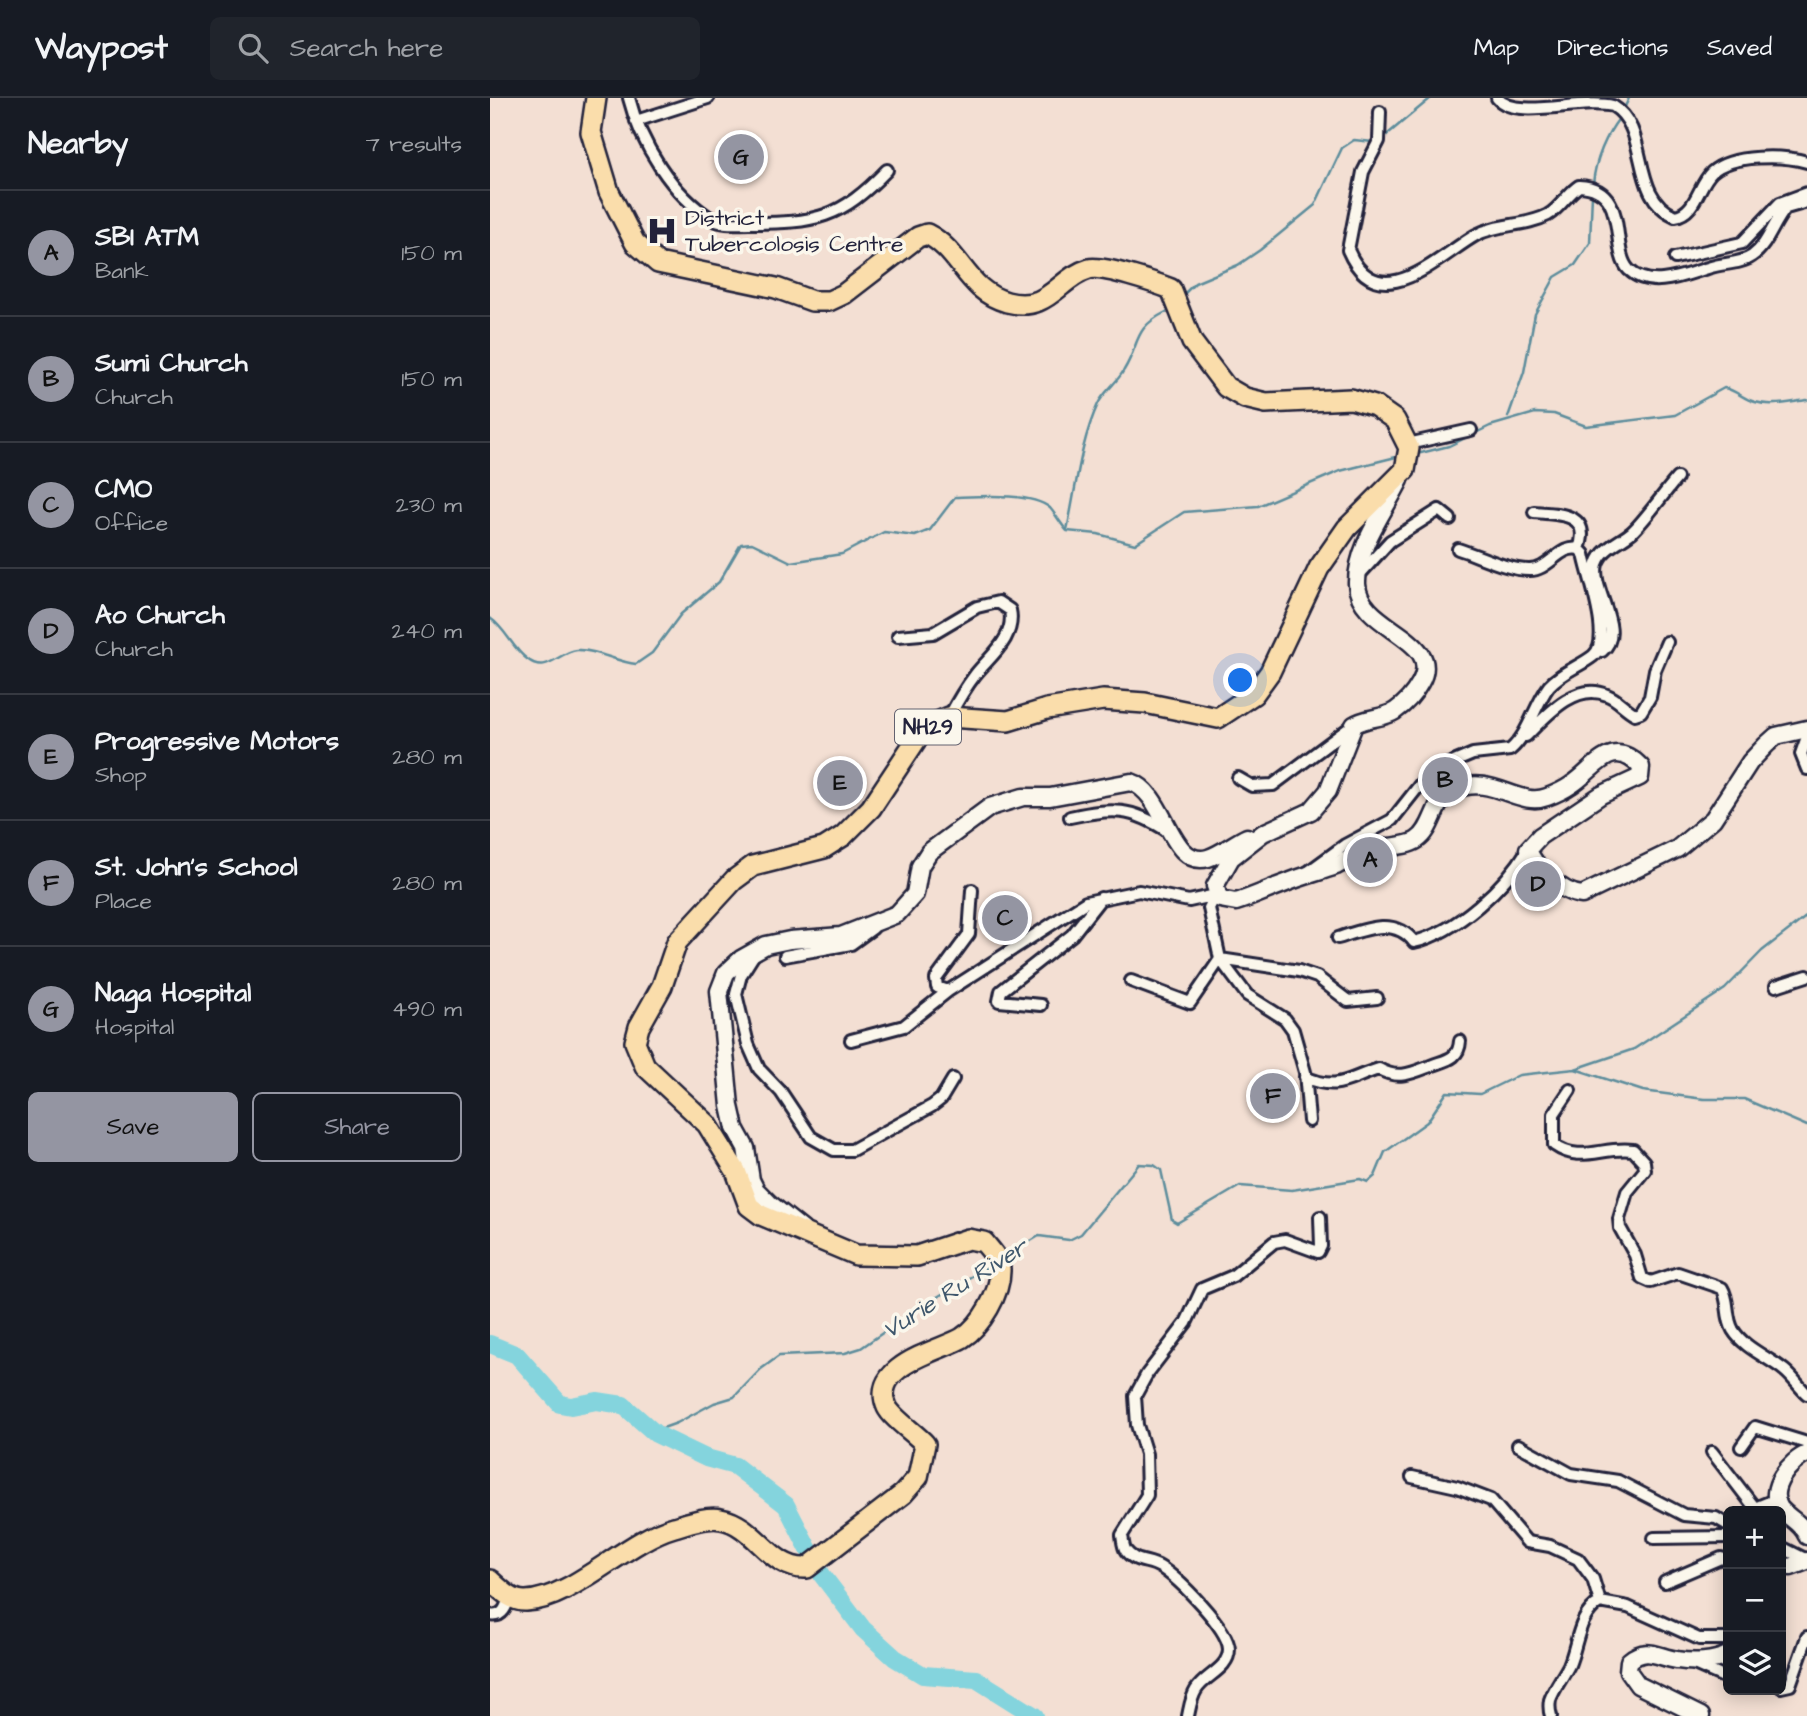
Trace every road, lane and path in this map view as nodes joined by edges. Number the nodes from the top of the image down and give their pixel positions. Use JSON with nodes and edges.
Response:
{"nodes":[{"id":1,"x":596,"y":98,"type":"edge"},
{"id":2,"x":629,"y":98,"type":"edge"},
{"id":3,"x":708,"y":98,"type":"edge"},
{"id":4,"x":1497,"y":98,"type":"edge"},
{"id":5,"x":1380,"y":113,"type":"dead end"},
{"id":6,"x":636,"y":121,"type":"junction"},
{"id":7,"x":1807,"y":162,"type":"edge"},
{"id":8,"x":887,"y":170,"type":"dead end"},
{"id":9,"x":1807,"y":192,"type":"edge"},
{"id":10,"x":1807,"y":202,"type":"edge"},
{"id":11,"x":1675,"y":258,"type":"dead end"},
{"id":12,"x":1471,"y":430,"type":"dead end"},
{"id":13,"x":1408,"y":444,"type":"junction"},
{"id":14,"x":1405,"y":470,"type":"junction"},
{"id":15,"x":1677,"y":478,"type":"dead end"},
{"id":16,"x":1534,"y":512,"type":"dead end"},
{"id":17,"x":1450,"y":519,"type":"dead end"},
{"id":18,"x":1458,"y":549,"type":"dead end"},
{"id":19,"x":1579,"y":550,"type":"junction"},
{"id":20,"x":1358,"y":577,"type":"junction"},
{"id":21,"x":898,"y":636,"type":"dead end"},
{"id":22,"x":1667,"y":642,"type":"dead end"},
{"id":23,"x":1596,"y":654,"type":"junction"},
{"id":24,"x":949,"y":717,"type":"junction"},
{"id":25,"x":1354,"y":725,"type":"junction"},
{"id":26,"x":1807,"y":730,"type":"edge"},
{"id":27,"x":1807,"y":737,"type":"edge"},
{"id":28,"x":1516,"y":745,"type":"junction"},
{"id":29,"x":1807,"y":769,"type":"edge"},
{"id":30,"x":1238,"y":778,"type":"dead end"},
{"id":31,"x":1070,"y":817,"type":"dead end"},
{"id":32,"x":1172,"y":833,"type":"junction"},
{"id":33,"x":1263,"y":833,"type":"junction"},
{"id":34,"x":1528,"y":849,"type":"junction"},
{"id":35,"x":1301,"y":878,"type":"junction"},
{"id":36,"x":972,"y":890,"type":"dead end"},
{"id":37,"x":1216,"y":895,"type":"junction"},
{"id":38,"x":1101,"y":898,"type":"junction"},
{"id":39,"x":881,"y":923,"type":"junction"},
{"id":40,"x":1338,"y":938,"type":"dead end"},
{"id":41,"x":757,"y":950,"type":"junction"},
{"id":42,"x":785,"y":956,"type":"dead end"},
{"id":43,"x":1220,"y":959,"type":"junction"},
{"id":44,"x":1807,"y":976,"type":"edge"},
{"id":45,"x":1131,"y":981,"type":"dead end"},
{"id":46,"x":1776,"y":986,"type":"dead end"},
{"id":47,"x":948,"y":991,"type":"junction"},
{"id":48,"x":1377,"y":998,"type":"dead end"},
{"id":49,"x":1041,"y":1005,"type":"dead end"},
{"id":50,"x":851,"y":1040,"type":"dead end"},
{"id":51,"x":1460,"y":1041,"type":"dead end"},
{"id":52,"x":1306,"y":1077,"type":"junction"},
{"id":53,"x":953,"y":1079,"type":"dead end"},
{"id":54,"x":1570,"y":1090,"type":"dead end"},
{"id":55,"x":1308,"y":1121,"type":"dead end"},
{"id":56,"x":1320,"y":1217,"type":"dead end"},
{"id":57,"x":809,"y":1236,"type":"junction"},
{"id":58,"x":1807,"y":1394,"type":"edge"},
{"id":59,"x":1806,"y":1444,"type":"edge"},
{"id":60,"x":1518,"y":1445,"type":"dead end"},
{"id":61,"x":1741,"y":1447,"type":"dead end"},
{"id":62,"x":1713,"y":1452,"type":"dead end"},
{"id":63,"x":1412,"y":1477,"type":"dead end"},
{"id":64,"x":1777,"y":1499,"type":"junction"},
{"id":65,"x":1723,"y":1522,"type":"edge"},
{"id":66,"x":1807,"y":1535,"type":"edge"},
{"id":67,"x":1723,"y":1537,"type":"edge"},
{"id":68,"x":1654,"y":1538,"type":"dead end"},
{"id":69,"x":1786,"y":1550,"type":"edge"},
{"id":70,"x":1723,"y":1559,"type":"edge"},
{"id":71,"x":1807,"y":1560,"type":"edge"},
{"id":72,"x":1786,"y":1566,"type":"edge"},
{"id":73,"x":490,"y":1580,"type":"edge"},
{"id":74,"x":1665,"y":1582,"type":"dead end"},
{"id":75,"x":509,"y":1596,"type":"junction"},
{"id":76,"x":1600,"y":1602,"type":"junction"},
{"id":77,"x":490,"y":1615,"type":"edge"},
{"id":78,"x":1807,"y":1637,"type":"edge"},
{"id":79,"x":1723,"y":1639,"type":"edge"},
{"id":80,"x":1723,"y":1656,"type":"edge"},
{"id":81,"x":1688,"y":1661,"type":"junction"},
{"id":82,"x":1723,"y":1677,"type":"edge"},
{"id":83,"x":1786,"y":1685,"type":"edge"},
{"id":84,"x":1547,"y":1714,"type":"edge"},
{"id":85,"x":1188,"y":1716,"type":"edge"},
{"id":86,"x":1700,"y":1716,"type":"edge"}],
"edges":[{"from":1,"to":13,"type":"highway"},
{"from":2,"to":6,"type":"street"},
{"from":3,"to":6,"type":"street"},
{"from":4,"to":7,"type":"street"},
{"from":5,"to":10,"type":"street"},
{"from":6,"to":8,"type":"street"},
{"from":9,"to":11,"type":"street"},
{"from":12,"to":13,"type":"street"},
{"from":13,"to":14,"type":"highway"},
{"from":14,"to":20,"type":"main road"},
{"from":14,"to":24,"type":"highway","number":"NH29"},
{"from":15,"to":23,"type":"street"},
{"from":16,"to":19,"type":"street"},
{"from":17,"to":20,"type":"street"},
{"from":18,"to":19,"type":"street"},
{"from":19,"to":23,"type":"street"},
{"from":20,"to":25,"type":"main road"},
{"from":21,"to":24,"type":"street"},
{"from":22,"to":28,"type":"street"},
{"from":23,"to":28,"type":"street"},
{"from":24,"to":57,"type":"highway","number":"NH29"},
{"from":25,"to":30,"type":"street"},
{"from":25,"to":33,"type":"main road"},
{"from":26,"to":34,"type":"main road"},
{"from":27,"to":29,"type":"street"},
{"from":28,"to":35,"type":"street"},
{"from":31,"to":32,"type":"street"},
{"from":32,"to":33,"type":"main road"},
{"from":32,"to":39,"type":"main road"},
{"from":33,"to":37,"type":"main road"},
{"from":34,"to":35,"type":"main road"},
{"from":34,"to":40,"type":"street"},
{"from":35,"to":37,"type":"main road"},
{"from":36,"to":47,"type":"street"},
{"from":37,"to":38,"type":"street"},
{"from":37,"to":43,"type":"street"},
{"from":38,"to":47,"type":"street"},
{"from":38,"to":49,"type":"street"},
{"from":39,"to":41,"type":"main road"},
{"from":39,"to":42,"type":"street"},
{"from":41,"to":53,"type":"street"},
{"from":41,"to":57,"type":"main road"},
{"from":43,"to":45,"type":"street"},
{"from":43,"to":48,"type":"street"},
{"from":43,"to":52,"type":"street"},
{"from":44,"to":46,"type":"street"},
{"from":47,"to":50,"type":"street"},
{"from":51,"to":52,"type":"street"},
{"from":52,"to":55,"type":"street"},
{"from":54,"to":58,"type":"street"},
{"from":56,"to":85,"type":"street"},
{"from":57,"to":75,"type":"highway","number":"NH29"},
{"from":59,"to":61,"type":"street"},
{"from":59,"to":64,"type":"main road"},
{"from":60,"to":65,"type":"street"},
{"from":62,"to":64,"type":"street"},
{"from":63,"to":76,"type":"street"},
{"from":64,"to":66,"type":"main road"},
{"from":67,"to":68,"type":"street"},
{"from":69,"to":71,"type":"street"},
{"from":70,"to":74,"type":"street"},
{"from":71,"to":72,"type":"main road"},
{"from":73,"to":75,"type":"highway"},
{"from":75,"to":77,"type":"street"},
{"from":76,"to":79,"type":"street"},
{"from":76,"to":84,"type":"street"},
{"from":78,"to":83,"type":"street"},
{"from":80,"to":81,"type":"main road"},
{"from":81,"to":82,"type":"street"},
{"from":81,"to":86,"type":"main road"}]}
